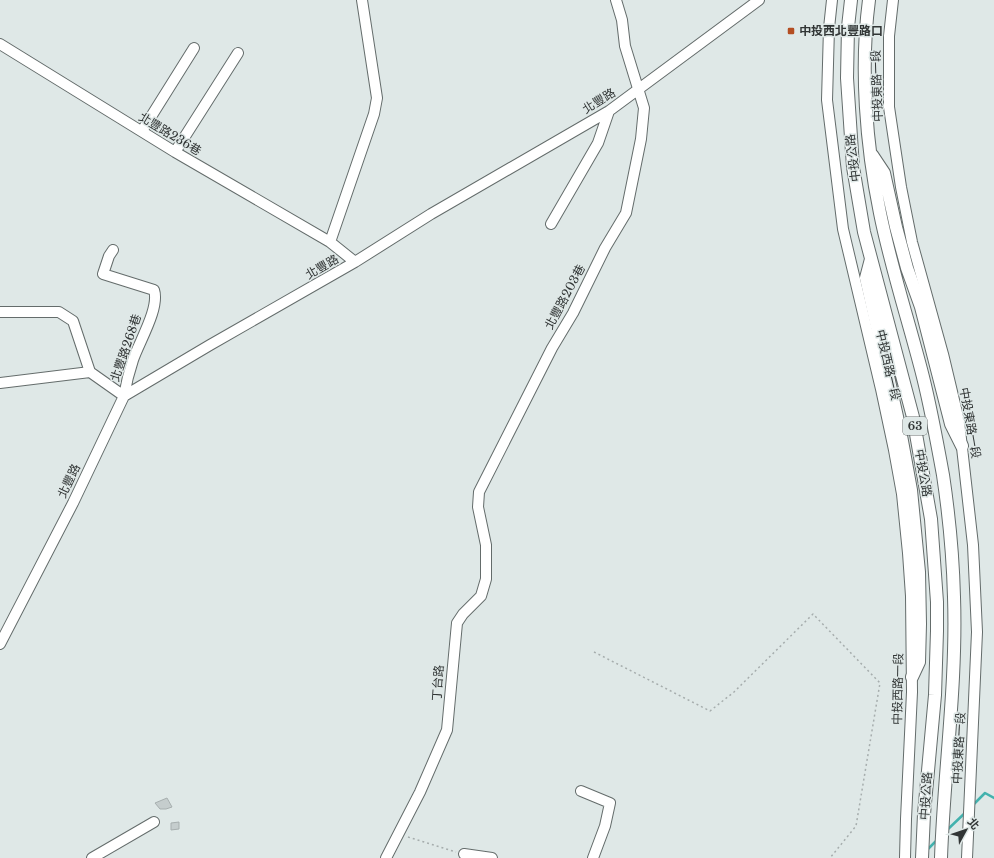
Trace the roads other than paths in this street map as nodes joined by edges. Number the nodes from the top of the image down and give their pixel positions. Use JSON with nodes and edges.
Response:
{"nodes":[{"id":1,"x":362,"y":0,"type":"edge"},
{"id":2,"x":616,"y":0,"type":"edge"},
{"id":3,"x":759,"y":0,"type":"edge"},
{"id":4,"x":832,"y":0,"type":"edge"},
{"id":5,"x":851,"y":0,"type":"edge"},
{"id":6,"x":869,"y":0,"type":"edge"},
{"id":7,"x":893,"y":0,"type":"edge"},
{"id":8,"x":0,"y":44,"type":"edge"},
{"id":9,"x":194,"y":48,"type":"dead end"},
{"id":10,"x":238,"y":53,"type":"dead end"},
{"id":11,"x":638,"y":91,"type":"junction"},
{"id":12,"x":609,"y":111,"type":"junction"},
{"id":13,"x":142,"y":131,"type":"junction"},
{"id":14,"x":175,"y":152,"type":"junction"},
{"id":15,"x":871,"y":153,"type":"junction"},
{"id":16,"x":551,"y":224,"type":"dead end"},
{"id":17,"x":330,"y":242,"type":"junction"},
{"id":18,"x":113,"y":250,"type":"dead end"},
{"id":19,"x":871,"y":258,"type":"junction"},
{"id":20,"x":355,"y":262,"type":"junction"},
{"id":21,"x":0,"y":312,"type":"edge"},
{"id":22,"x":90,"y":372,"type":"junction"},
{"id":23,"x":0,"y":384,"type":"edge"},
{"id":24,"x":124,"y":396,"type":"junction"},
{"id":25,"x":962,"y":446,"type":"junction"},
{"id":26,"x":478,"y":507,"type":"joint"},
{"id":27,"x":0,"y":644,"type":"edge"},
{"id":28,"x":912,"y":677,"type":"junction"},
{"id":29,"x":581,"y":791,"type":"dead end"},
{"id":30,"x":154,"y":822,"type":"dead end"},
{"id":31,"x":464,"y":854,"type":"road end"},
{"id":32,"x":92,"y":858,"type":"edge"},
{"id":33,"x":386,"y":858,"type":"edge"},
{"id":34,"x":492,"y":858,"type":"edge"},
{"id":35,"x":593,"y":858,"type":"edge"},
{"id":36,"x":905,"y":858,"type":"edge"},
{"id":37,"x":922,"y":858,"type":"edge"},
{"id":38,"x":941,"y":858,"type":"edge"},
{"id":39,"x":967,"y":858,"type":"edge"}],
"edges":[{"from":1,"to":17,"type":"street"},
{"from":2,"to":11,"type":"street","name":"北豐路203巷"},
{"from":3,"to":11,"type":"street","name":"北豐路"},
{"from":4,"to":28,"type":"street","name":"中投西路一段"},
{"from":5,"to":19,"type":"main road","name":"中投公路","number":"63"},
{"from":6,"to":15,"type":"main road","name":"中投公路","number":"63"},
{"from":7,"to":25,"type":"street","name":"中投東路一段"},
{"from":8,"to":13,"type":"street","name":"北豐路236巷"},
{"from":9,"to":13,"type":"street"},
{"from":10,"to":14,"type":"street"},
{"from":11,"to":12,"type":"street","name":"北豐路"},
{"from":11,"to":26,"type":"street","name":"北豐路203巷"},
{"from":12,"to":16,"type":"street"},
{"from":12,"to":20,"type":"street","name":"北豐路"},
{"from":13,"to":14,"type":"street","name":"北豐路236巷"},
{"from":14,"to":17,"type":"street","name":"北豐路236巷"},
{"from":15,"to":25,"type":"main road"},
{"from":15,"to":38,"type":"main road","name":"中投公路","number":"63"},
{"from":17,"to":20,"type":"street","name":"北豐路236巷"},
{"from":18,"to":24,"type":"street","name":"北豐路268巷"},
{"from":19,"to":28,"type":"main road"},
{"from":19,"to":37,"type":"main road","name":"中投公路","number":"63"},
{"from":20,"to":24,"type":"street","name":"北豐路"},
{"from":21,"to":22,"type":"street"},
{"from":22,"to":23,"type":"street"},
{"from":22,"to":24,"type":"street","name":"北豐路268巷"},
{"from":24,"to":27,"type":"street","name":"北豐路"},
{"from":25,"to":39,"type":"street","name":"中投東路一段"},
{"from":26,"to":33,"type":"street","name":"丁台路"},
{"from":28,"to":36,"type":"street","name":"中投西路一段"},
{"from":29,"to":35,"type":"street"},
{"from":30,"to":32,"type":"street"},
{"from":31,"to":34,"type":"street"}]}
